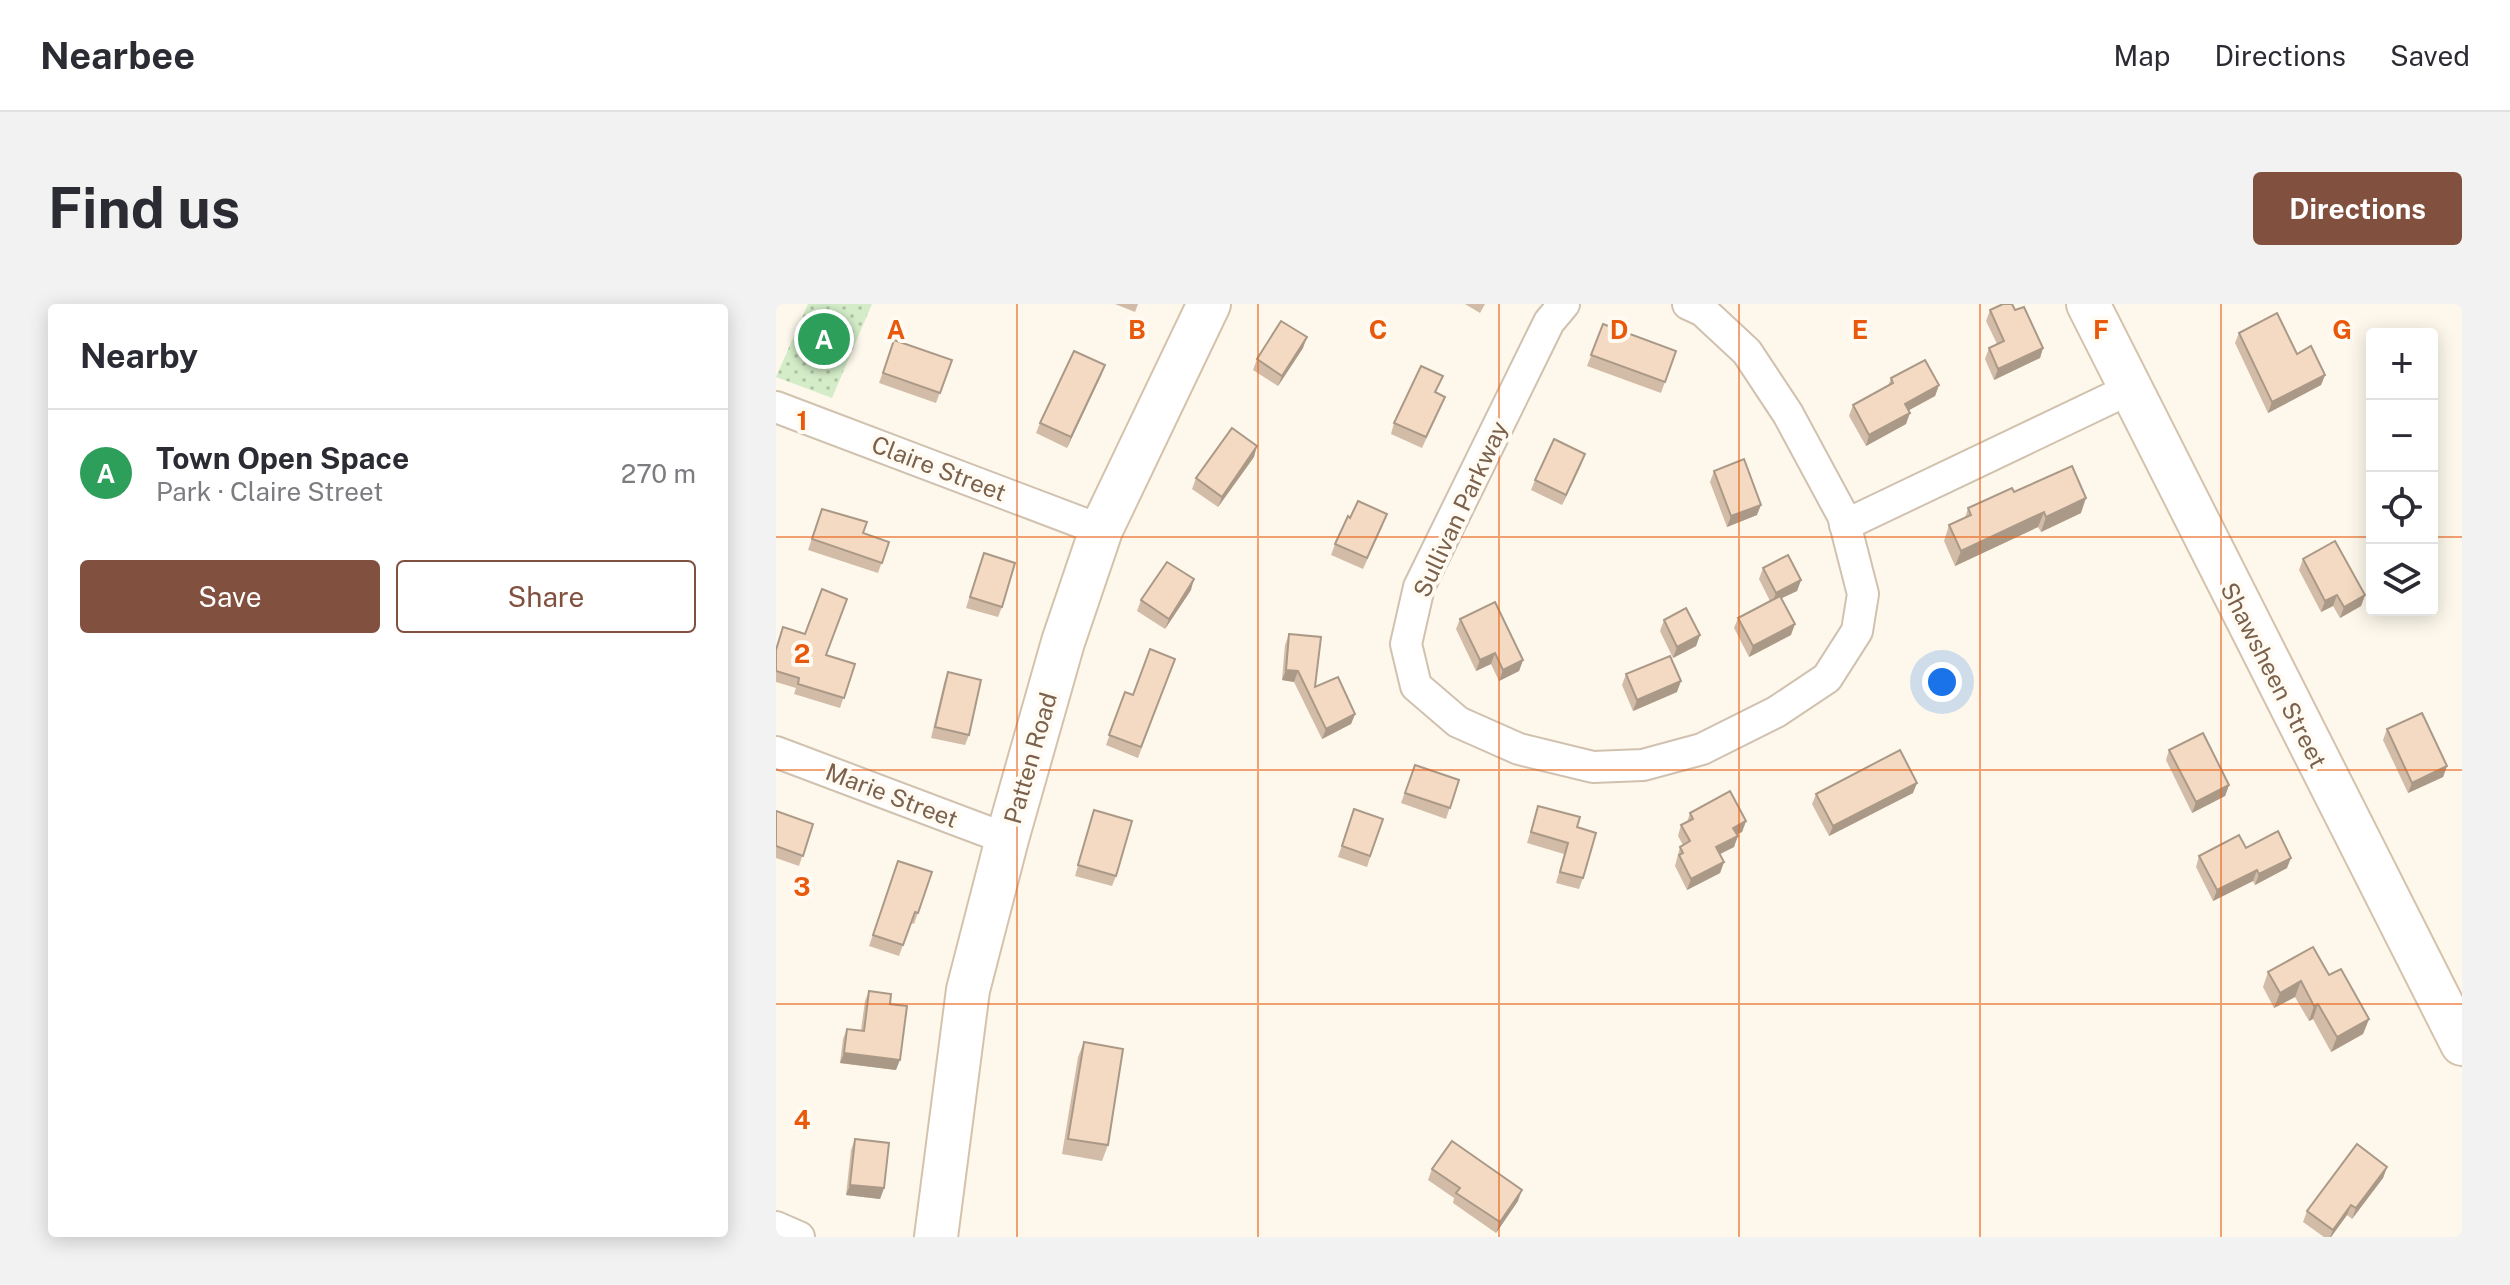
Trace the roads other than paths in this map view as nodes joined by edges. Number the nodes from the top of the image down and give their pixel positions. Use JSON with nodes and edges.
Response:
{"nodes":[{"id":1,"x":1209,"y":304,"type":"edge"},
{"id":2,"x":1564,"y":304,"type":"edge"},
{"id":3,"x":1688,"y":304,"type":"edge"},
{"id":4,"x":2088,"y":304,"type":"edge"},
{"id":5,"x":2130,"y":389,"type":"junction"},
{"id":6,"x":776,"y":407,"type":"edge"},
{"id":7,"x":1845,"y":525,"type":"junction"},
{"id":8,"x":1101,"y":530,"type":"junction"},
{"id":9,"x":776,"y":752,"type":"edge"},
{"id":10,"x":1007,"y":839,"type":"junction"},
{"id":11,"x":2462,"y":1044,"type":"edge"},
{"id":12,"x":776,"y":1227,"type":"edge"},
{"id":13,"x":799,"y":1237,"type":"edge"},
{"id":14,"x":936,"y":1237,"type":"edge"}],
"edges":[{"from":1,"to":8,"type":"street","name":"Patten Road"},
{"from":2,"to":7,"type":"street","name":"Sullivan Parkway"},
{"from":3,"to":7,"type":"street","name":"Sullivan Parkway"},
{"from":4,"to":5,"type":"street","name":"Shawsheen Street"},
{"from":5,"to":7,"type":"street"},
{"from":5,"to":11,"type":"street","name":"Shawsheen Street"},
{"from":6,"to":8,"type":"street","name":"Claire Street"},
{"from":8,"to":10,"type":"street","name":"Patten Road"},
{"from":9,"to":10,"type":"street","name":"Marie Street"},
{"from":10,"to":14,"type":"street","name":"Patten Road"},
{"from":12,"to":13,"type":"street"}]}
